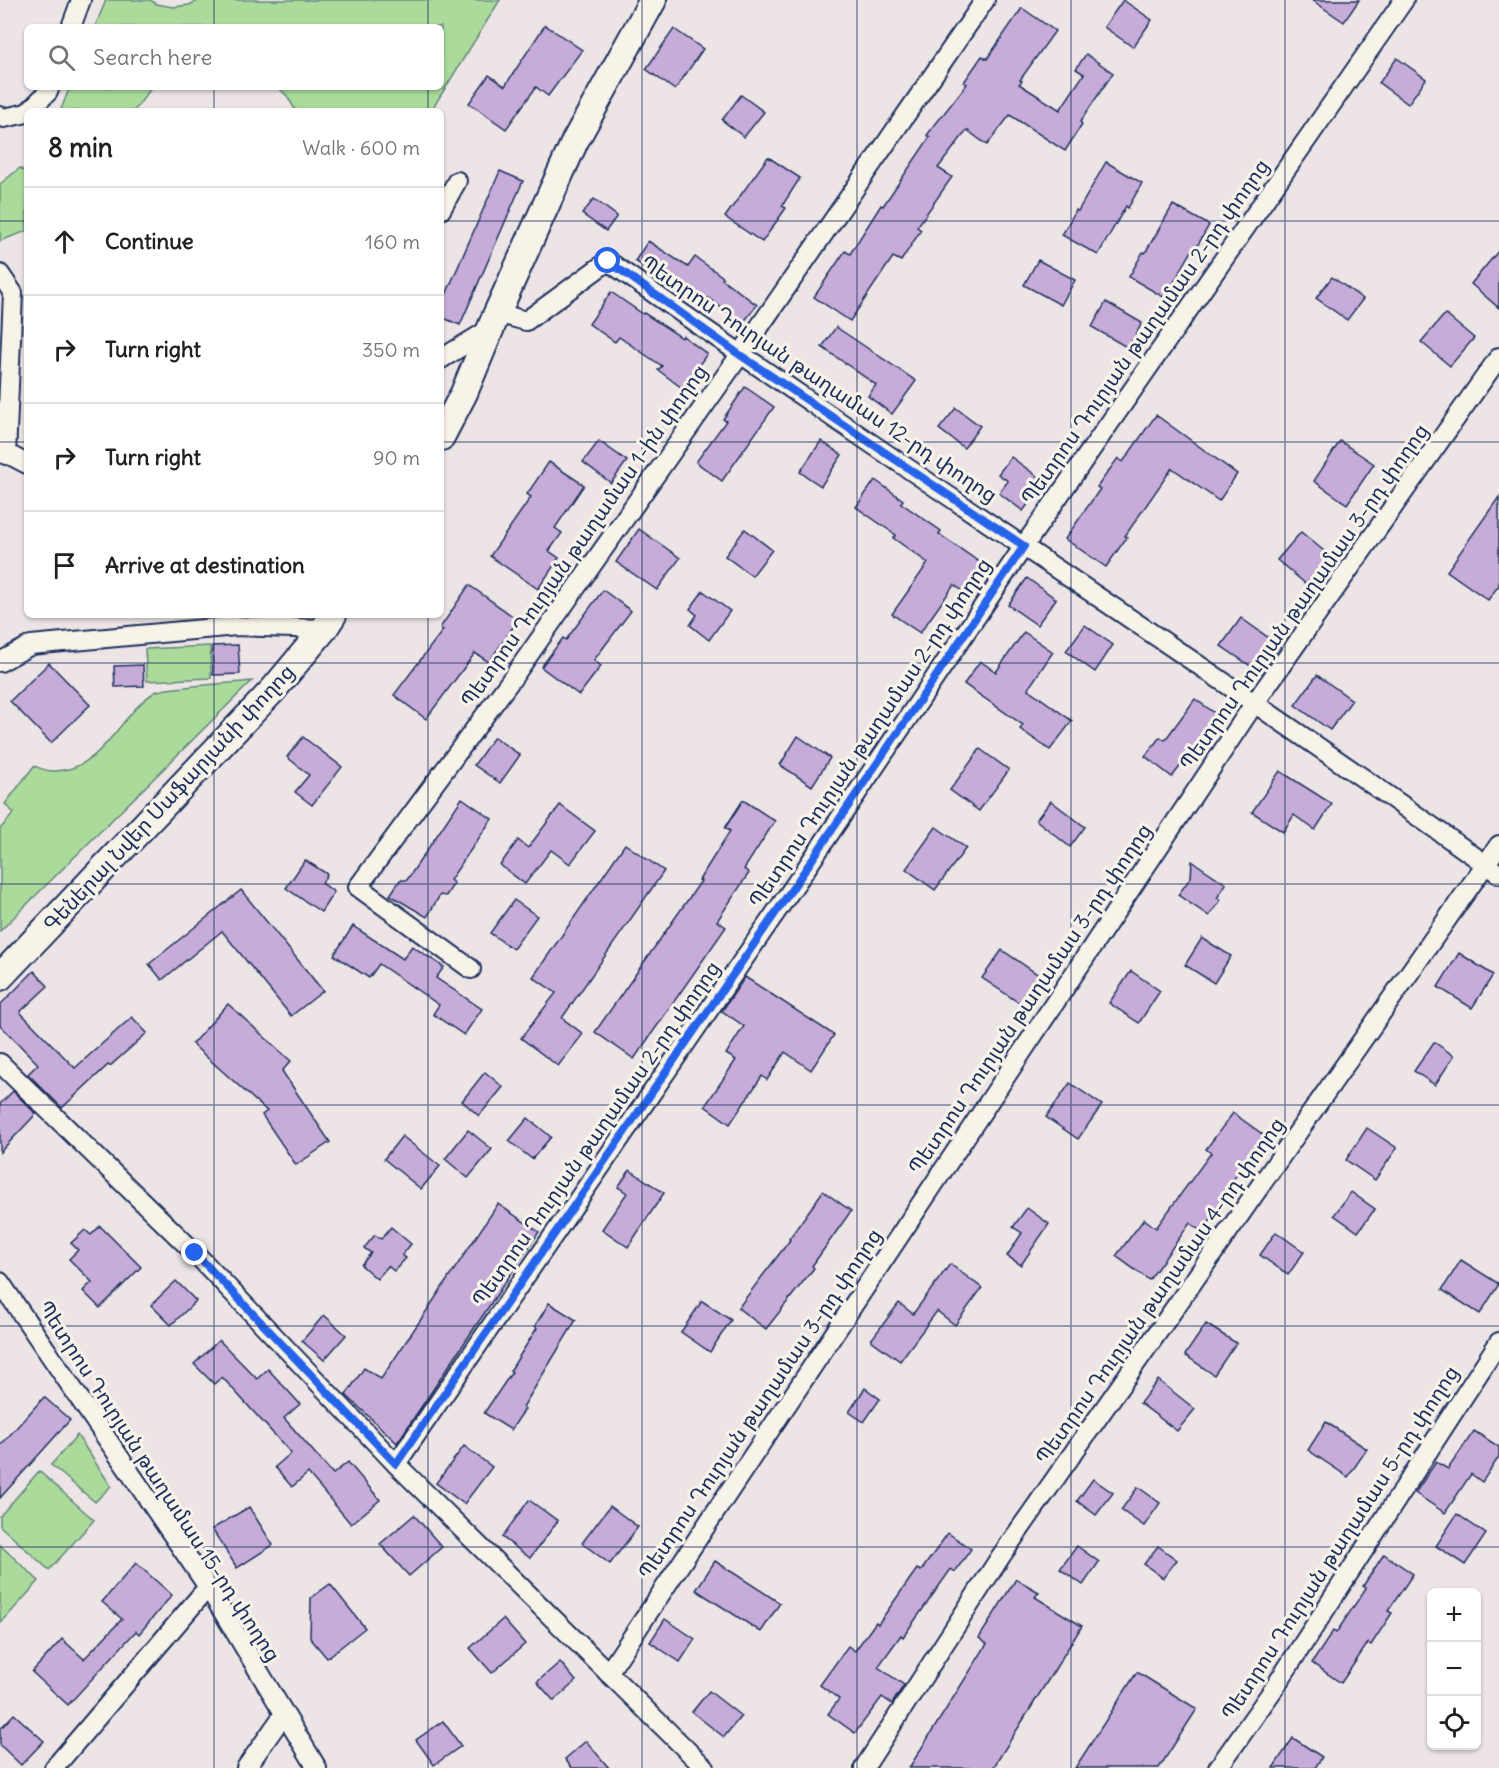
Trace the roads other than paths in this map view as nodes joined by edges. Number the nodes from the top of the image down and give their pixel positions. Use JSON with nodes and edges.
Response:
{"nodes":[{"id":1,"x":81,"y":0,"type":"edge"},
{"id":2,"x":653,"y":0,"type":"edge"},
{"id":3,"x":985,"y":0,"type":"edge"},
{"id":4,"x":1404,"y":0,"type":"edge"},
{"id":5,"x":73,"y":24,"type":"edge"},
{"id":6,"x":49,"y":90,"type":"edge"},
{"id":7,"x":32,"y":108,"type":"edge"},
{"id":8,"x":24,"y":113,"type":"edge"},
{"id":9,"x":0,"y":116,"type":"edge"},
{"id":10,"x":457,"y":181,"type":"dead end"},
{"id":11,"x":444,"y":205,"type":"edge"},
{"id":12,"x":0,"y":274,"type":"edge"},
{"id":13,"x":494,"y":321,"type":"junction"},
{"id":14,"x":740,"y":355,"type":"junction"},
{"id":15,"x":444,"y":357,"type":"edge"},
{"id":16,"x":1499,"y":357,"type":"edge"},
{"id":17,"x":444,"y":431,"type":"edge"},
{"id":18,"x":3,"y":452,"type":"edge"},
{"id":19,"x":24,"y":462,"type":"edge"},
{"id":20,"x":1024,"y":546,"type":"junction"},
{"id":21,"x":329,"y":622,"type":"edge"},
{"id":22,"x":0,"y":662,"type":"edge"},
{"id":23,"x":1254,"y":704,"type":"junction"},
{"id":24,"x":1499,"y":845,"type":"edge"},
{"id":25,"x":1492,"y":869,"type":"edge"},
{"id":26,"x":471,"y":969,"type":"dead end"},
{"id":27,"x":0,"y":977,"type":"edge"},
{"id":28,"x":0,"y":1063,"type":"edge"},
{"id":29,"x":0,"y":1282,"type":"edge"},
{"id":30,"x":1499,"y":1342,"type":"edge"},
{"id":31,"x":396,"y":1464,"type":"junction"},
{"id":32,"x":208,"y":1587,"type":"junction"},
{"id":33,"x":608,"y":1673,"type":"junction"},
{"id":34,"x":284,"y":1714,"type":"junction"},
{"id":35,"x":54,"y":1768,"type":"edge"},
{"id":36,"x":246,"y":1768,"type":"edge"},
{"id":37,"x":317,"y":1768,"type":"edge"},
{"id":38,"x":705,"y":1768,"type":"edge"},
{"id":39,"x":864,"y":1768,"type":"edge"},
{"id":40,"x":1218,"y":1768,"type":"edge"}],
"edges":[{"from":1,"to":5,"type":"street"},
{"from":2,"to":13,"type":"main road"},
{"from":3,"to":14,"type":"street","name":"Պետրոս Դուրյան թաղամաս 1-ին փողոց"},
{"from":4,"to":20,"type":"street","name":"Պետրոս Դուրյան թաղամաս 2-րդ փողոց"},
{"from":6,"to":7,"type":"street"},
{"from":8,"to":9,"type":"street"},
{"from":10,"to":11,"type":"street"},
{"from":12,"to":18,"type":"street"},
{"from":13,"to":14,"type":"street","name":"Պետրոս Դուրյան թաղամաս 12-րդ փողոց"},
{"from":13,"to":15,"type":"street"},
{"from":13,"to":17,"type":"main road"},
{"from":14,"to":20,"type":"street","name":"Պետրոս Դուրյան թաղամաս 12-րդ փողոց"},
{"from":14,"to":26,"type":"street","name":"Պետրոս Դուրյան թաղամաս 1-ին փողոց"},
{"from":16,"to":23,"type":"street","name":"Պետրոս Դուրյան թաղամաս 3-րդ փողոց"},
{"from":18,"to":19,"type":"street"},
{"from":20,"to":23,"type":"street","name":"Պետրոս Դուրյան թաղամաս 12-րդ փողոց"},
{"from":20,"to":31,"type":"street","name":"Պետրոս Դուրյան թաղամաս 2-րդ փողոց"},
{"from":21,"to":22,"type":"street"},
{"from":21,"to":27,"type":"main road","name":"Գեներալ Նվեր Սաֆարյանի փողոց"},
{"from":23,"to":25,"type":"street","name":"Պետրոս Դուրյան թաղամաս 12-րդ փողոց"},
{"from":23,"to":33,"type":"street","name":"Պետրոս Դուրյան թաղամաս 3-րդ փողոց"},
{"from":24,"to":25,"type":"street","name":"Պետրոս Դուրյան թաղամաս 4-րդ փողոց"},
{"from":25,"to":39,"type":"street","name":"Պետրոս Դուրյան թաղամաս 4-րդ փողոց"},
{"from":28,"to":31,"type":"street"},
{"from":29,"to":32,"type":"street","name":"Պետրոս Դուրյան թաղամաս 15-րդ փողոց"},
{"from":30,"to":40,"type":"street","name":"Պետրոս Դուրյան թաղամաս 5-րդ փողոց"},
{"from":31,"to":33,"type":"street"},
{"from":32,"to":34,"type":"street","name":"Պետրոս Դուրյան թաղամաս 15-րդ փողոց"},
{"from":32,"to":35,"type":"street"},
{"from":33,"to":38,"type":"street"},
{"from":34,"to":36,"type":"street"},
{"from":34,"to":37,"type":"street","name":"Պետրոս Դուրյան թաղամաս 15-րդ փողոց"}]}
